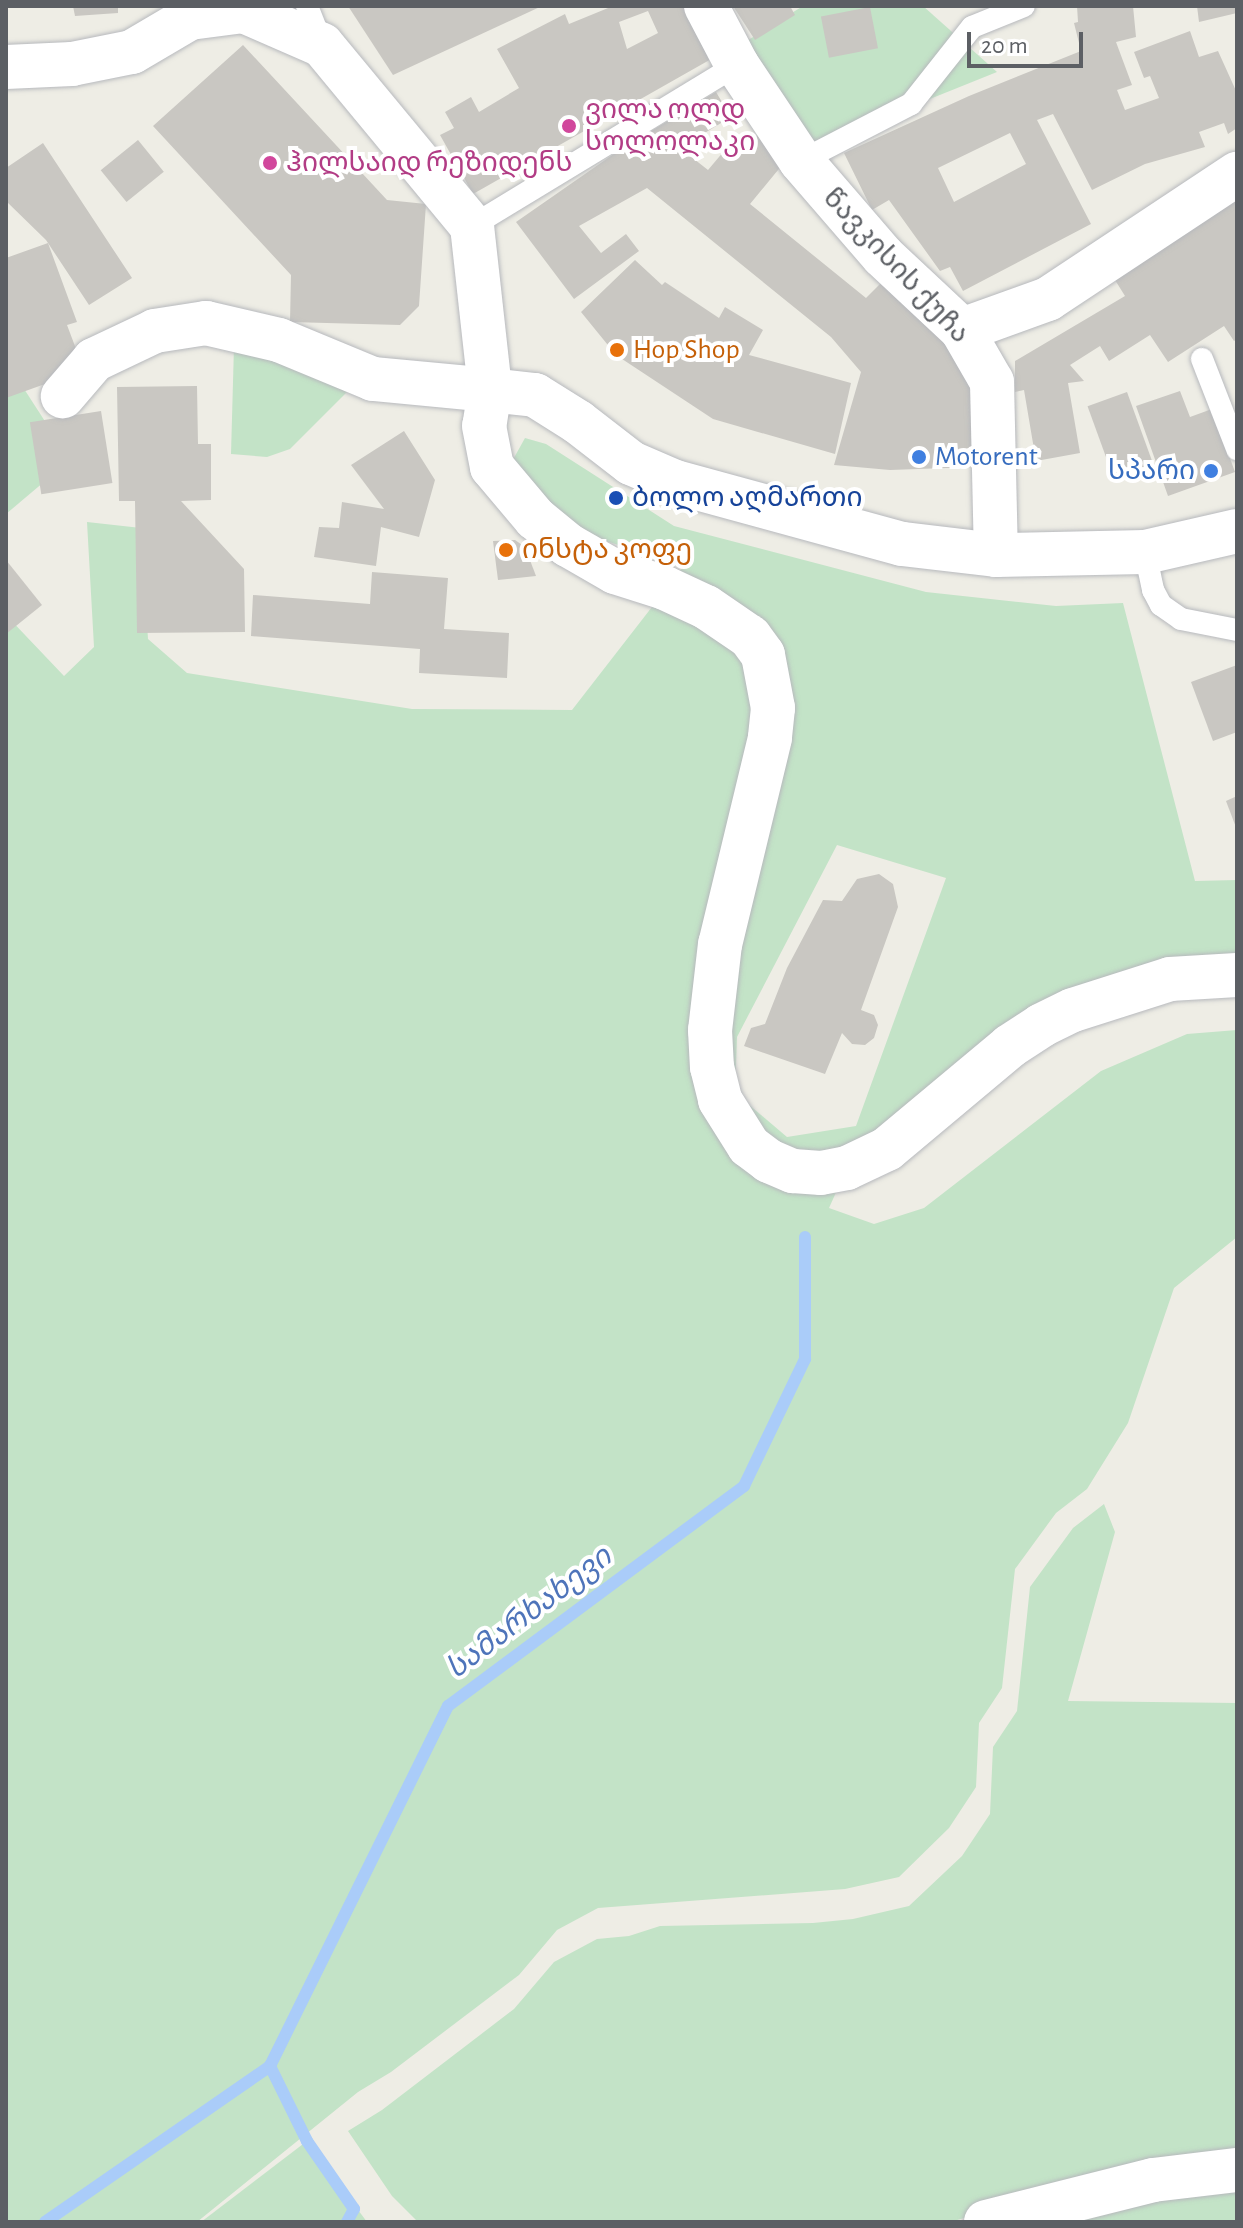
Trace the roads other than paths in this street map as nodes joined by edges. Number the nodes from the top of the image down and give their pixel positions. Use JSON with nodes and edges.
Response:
{"nodes":[{"id":1,"x":706,"y":6,"type":"edge"},
{"id":2,"x":1024,"y":6,"type":"edge"},
{"id":3,"x":314,"y":26,"type":"edge"},
{"id":4,"x":737,"y":65,"type":"junction"},
{"id":5,"x":6,"y":67,"type":"edge"},
{"id":6,"x":801,"y":161,"type":"junction"},
{"id":7,"x":1237,"y":174,"type":"edge"},
{"id":8,"x":472,"y":226,"type":"junction"},
{"id":9,"x":962,"y":330,"type":"junction"},
{"id":10,"x":1202,"y":359,"type":"dead end"},
{"id":11,"x":490,"y":390,"type":"junction"},
{"id":12,"x":63,"y":396,"type":"dead end"},
{"id":13,"x":1237,"y":449,"type":"edge"},
{"id":14,"x":1237,"y":531,"type":"edge"},
{"id":15,"x":1145,"y":552,"type":"junction"},
{"id":16,"x":996,"y":555,"type":"junction"},
{"id":17,"x":1237,"y":630,"type":"edge"},
{"id":18,"x":1237,"y":975,"type":"edge"},
{"id":19,"x":1237,"y":2170,"type":"edge"},
{"id":20,"x":986,"y":2222,"type":"edge"}],
"edges":[{"from":1,"to":4,"type":"main road","name":"წავკისის ქუჩა"},
{"from":2,"to":6,"type":"lane"},
{"from":3,"to":5,"type":"main road"},
{"from":3,"to":8,"type":"main road"},
{"from":4,"to":6,"type":"main road","name":"წავკისის ქუჩა"},
{"from":4,"to":8,"type":"lane"},
{"from":6,"to":9,"type":"main road","name":"წავკისის ქუჩა"},
{"from":7,"to":9,"type":"main road"},
{"from":8,"to":11,"type":"main road"},
{"from":9,"to":16,"type":"main road","name":"წავკისის ქუჩა"},
{"from":10,"to":13,"type":"lane"},
{"from":11,"to":12,"type":"main road"},
{"from":11,"to":16,"type":"main road"},
{"from":11,"to":18,"type":"main road"},
{"from":14,"to":15,"type":"main road"},
{"from":15,"to":16,"type":"main road"},
{"from":15,"to":17,"type":"lane"},
{"from":19,"to":20,"type":"main road"}]}
